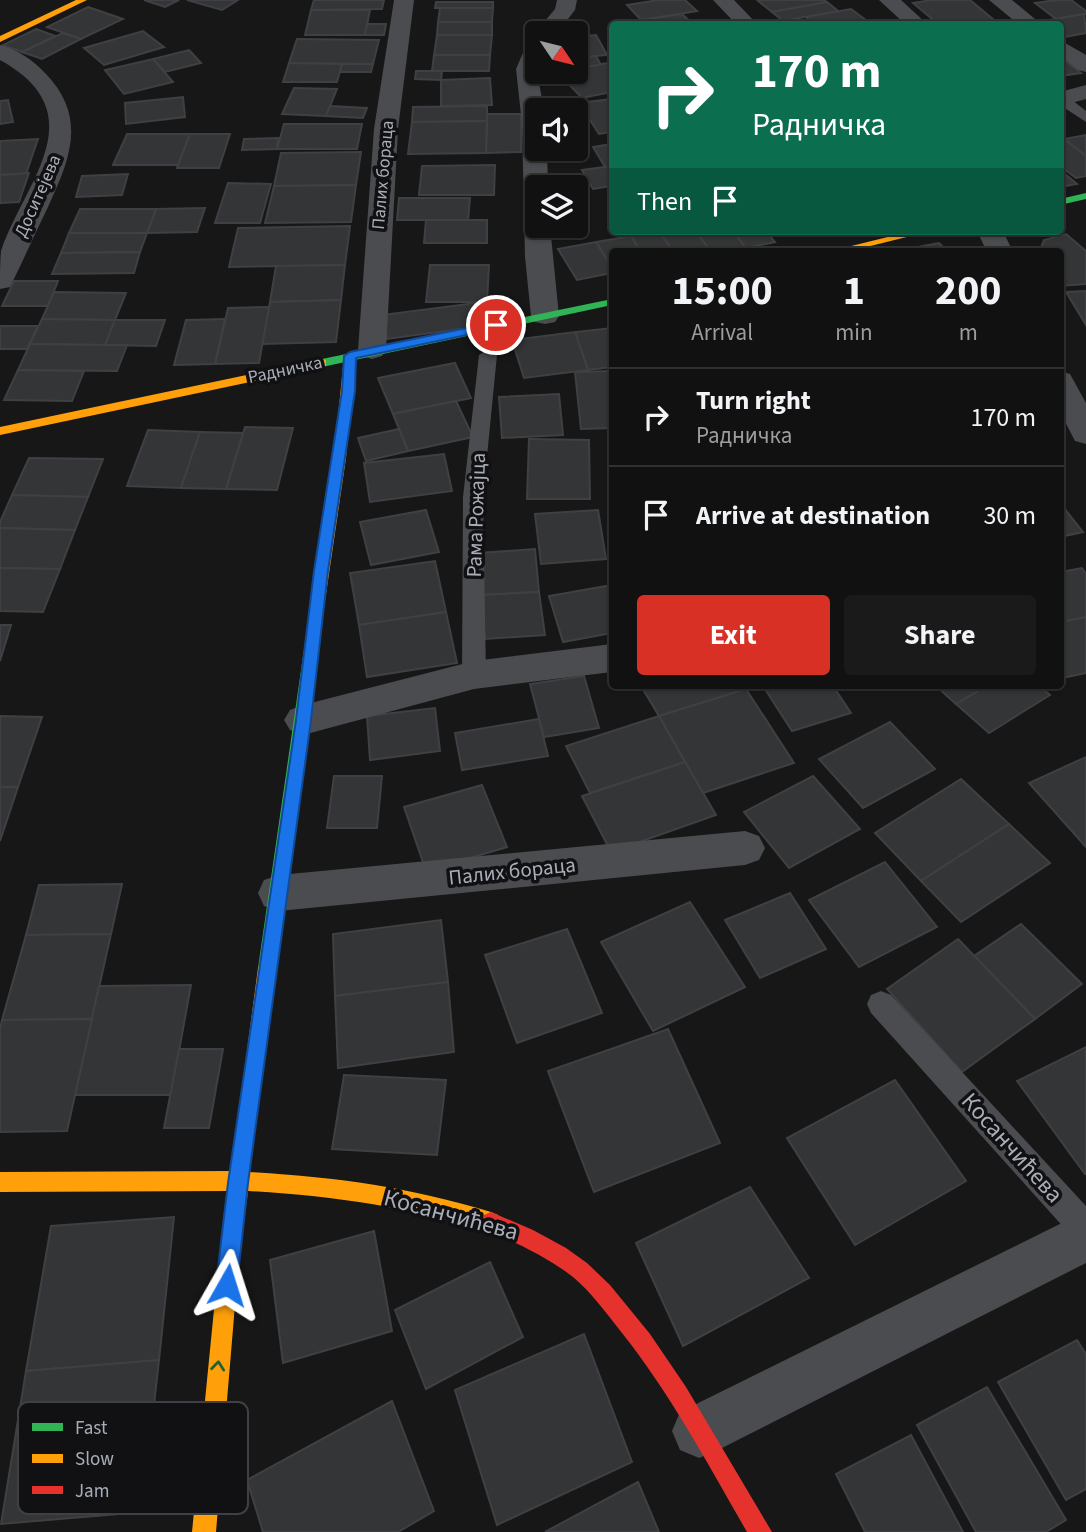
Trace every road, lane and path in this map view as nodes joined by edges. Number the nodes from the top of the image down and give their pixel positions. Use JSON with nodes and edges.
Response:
{"nodes":[{"id":1,"x":83,"y":0,"type":"edge"},
{"id":2,"x":404,"y":0,"type":"edge"},
{"id":3,"x":568,"y":0,"type":"edge"},
{"id":4,"x":723,"y":0,"type":"edge"},
{"id":5,"x":889,"y":0,"type":"edge"},
{"id":6,"x":999,"y":0,"type":"edge"},
{"id":7,"x":556,"y":21,"type":"edge"},
{"id":8,"x":744,"y":21,"type":"edge"},
{"id":9,"x":914,"y":21,"type":"edge"},
{"id":10,"x":1027,"y":21,"type":"edge"},
{"id":11,"x":0,"y":39,"type":"edge"},
{"id":12,"x":1064,"y":49,"type":"edge"},
{"id":13,"x":0,"y":51,"type":"edge"},
{"id":14,"x":1086,"y":65,"type":"edge"},
{"id":15,"x":529,"y":84,"type":"edge"},
{"id":16,"x":1086,"y":92,"type":"edge"},
{"id":17,"x":1064,"y":98,"type":"edge"},
{"id":18,"x":1064,"y":101,"type":"edge"},
{"id":19,"x":1086,"y":118,"type":"edge"},
{"id":20,"x":1086,"y":196,"type":"edge"},
{"id":21,"x":1064,"y":201,"type":"edge"},
{"id":22,"x":908,"y":235,"type":"edge"},
{"id":23,"x":850,"y":248,"type":"edge"},
{"id":24,"x":0,"y":281,"type":"edge"},
{"id":25,"x":609,"y":303,"type":"edge"},
{"id":26,"x":545,"y":316,"type":"junction"},
{"id":27,"x":361,"y":353,"type":"junction"},
{"id":28,"x":488,"y":355,"type":"dead end"},
{"id":29,"x":1064,"y":388,"type":"edge"},
{"id":30,"x":0,"y":431,"type":"edge"},
{"id":31,"x":1086,"y":434,"type":"edge"},
{"id":32,"x":609,"y":658,"type":"edge"},
{"id":33,"x":474,"y":675,"type":"junction"},
{"id":34,"x":303,"y":720,"type":"junction"},
{"id":35,"x":745,"y":848,"type":"dead end"},
{"id":36,"x":279,"y":893,"type":"junction"},
{"id":37,"x":881,"y":1004,"type":"dead end"},
{"id":38,"x":0,"y":1182,"type":"edge"},
{"id":39,"x":238,"y":1183,"type":"junction"},
{"id":40,"x":1086,"y":1229,"type":"edge"},
{"id":41,"x":1086,"y":1236,"type":"edge"},
{"id":42,"x":215,"y":1402,"type":"edge"},
{"id":43,"x":699,"y":1431,"type":"junction"},
{"id":44,"x":205,"y":1514,"type":"edge"},
{"id":45,"x":204,"y":1532,"type":"edge"},
{"id":46,"x":760,"y":1532,"type":"edge"}],
"edges":[{"from":1,"to":11,"type":"street"},
{"from":2,"to":27,"type":"street","name":"Палих бораца"},
{"from":3,"to":7,"type":"street"},
{"from":4,"to":8,"type":"street"},
{"from":5,"to":9,"type":"street"},
{"from":6,"to":10,"type":"street"},
{"from":12,"to":14,"type":"street"},
{"from":13,"to":24,"type":"street","name":"Доситејева"},
{"from":15,"to":26,"type":"street"},
{"from":16,"to":17,"type":"street"},
{"from":18,"to":19,"type":"lane"},
{"from":20,"to":21,"type":"street"},
{"from":22,"to":23,"type":"street"},
{"from":25,"to":26,"type":"street","name":"Радничка"},
{"from":26,"to":27,"type":"street","name":"Радничка"},
{"from":27,"to":30,"type":"street","name":"Радничка"},
{"from":27,"to":34,"type":"street","name":"Палих бораца"},
{"from":28,"to":33,"type":"lane","name":"Рама Рожајца"},
{"from":29,"to":31,"type":"street"},
{"from":32,"to":33,"type":"street"},
{"from":33,"to":34,"type":"street"},
{"from":34,"to":36,"type":"street","name":"Палих бораца"},
{"from":35,"to":36,"type":"street","name":"Палих бораца"},
{"from":36,"to":39,"type":"street","name":"Палих бораца"},
{"from":37,"to":40,"type":"lane","name":"Косанчићева"},
{"from":38,"to":39,"type":"street"},
{"from":42,"to":39,"type":"street","name":"Палих бораца","one_way":true},
{"from":39,"to":43,"type":"street","name":"Косанчићева"},
{"from":41,"to":43,"type":"street"},
{"from":43,"to":46,"type":"street","name":"Косанчићева"},
{"from":45,"to":44,"type":"street","name":"Палих бораца","one_way":true}]}
